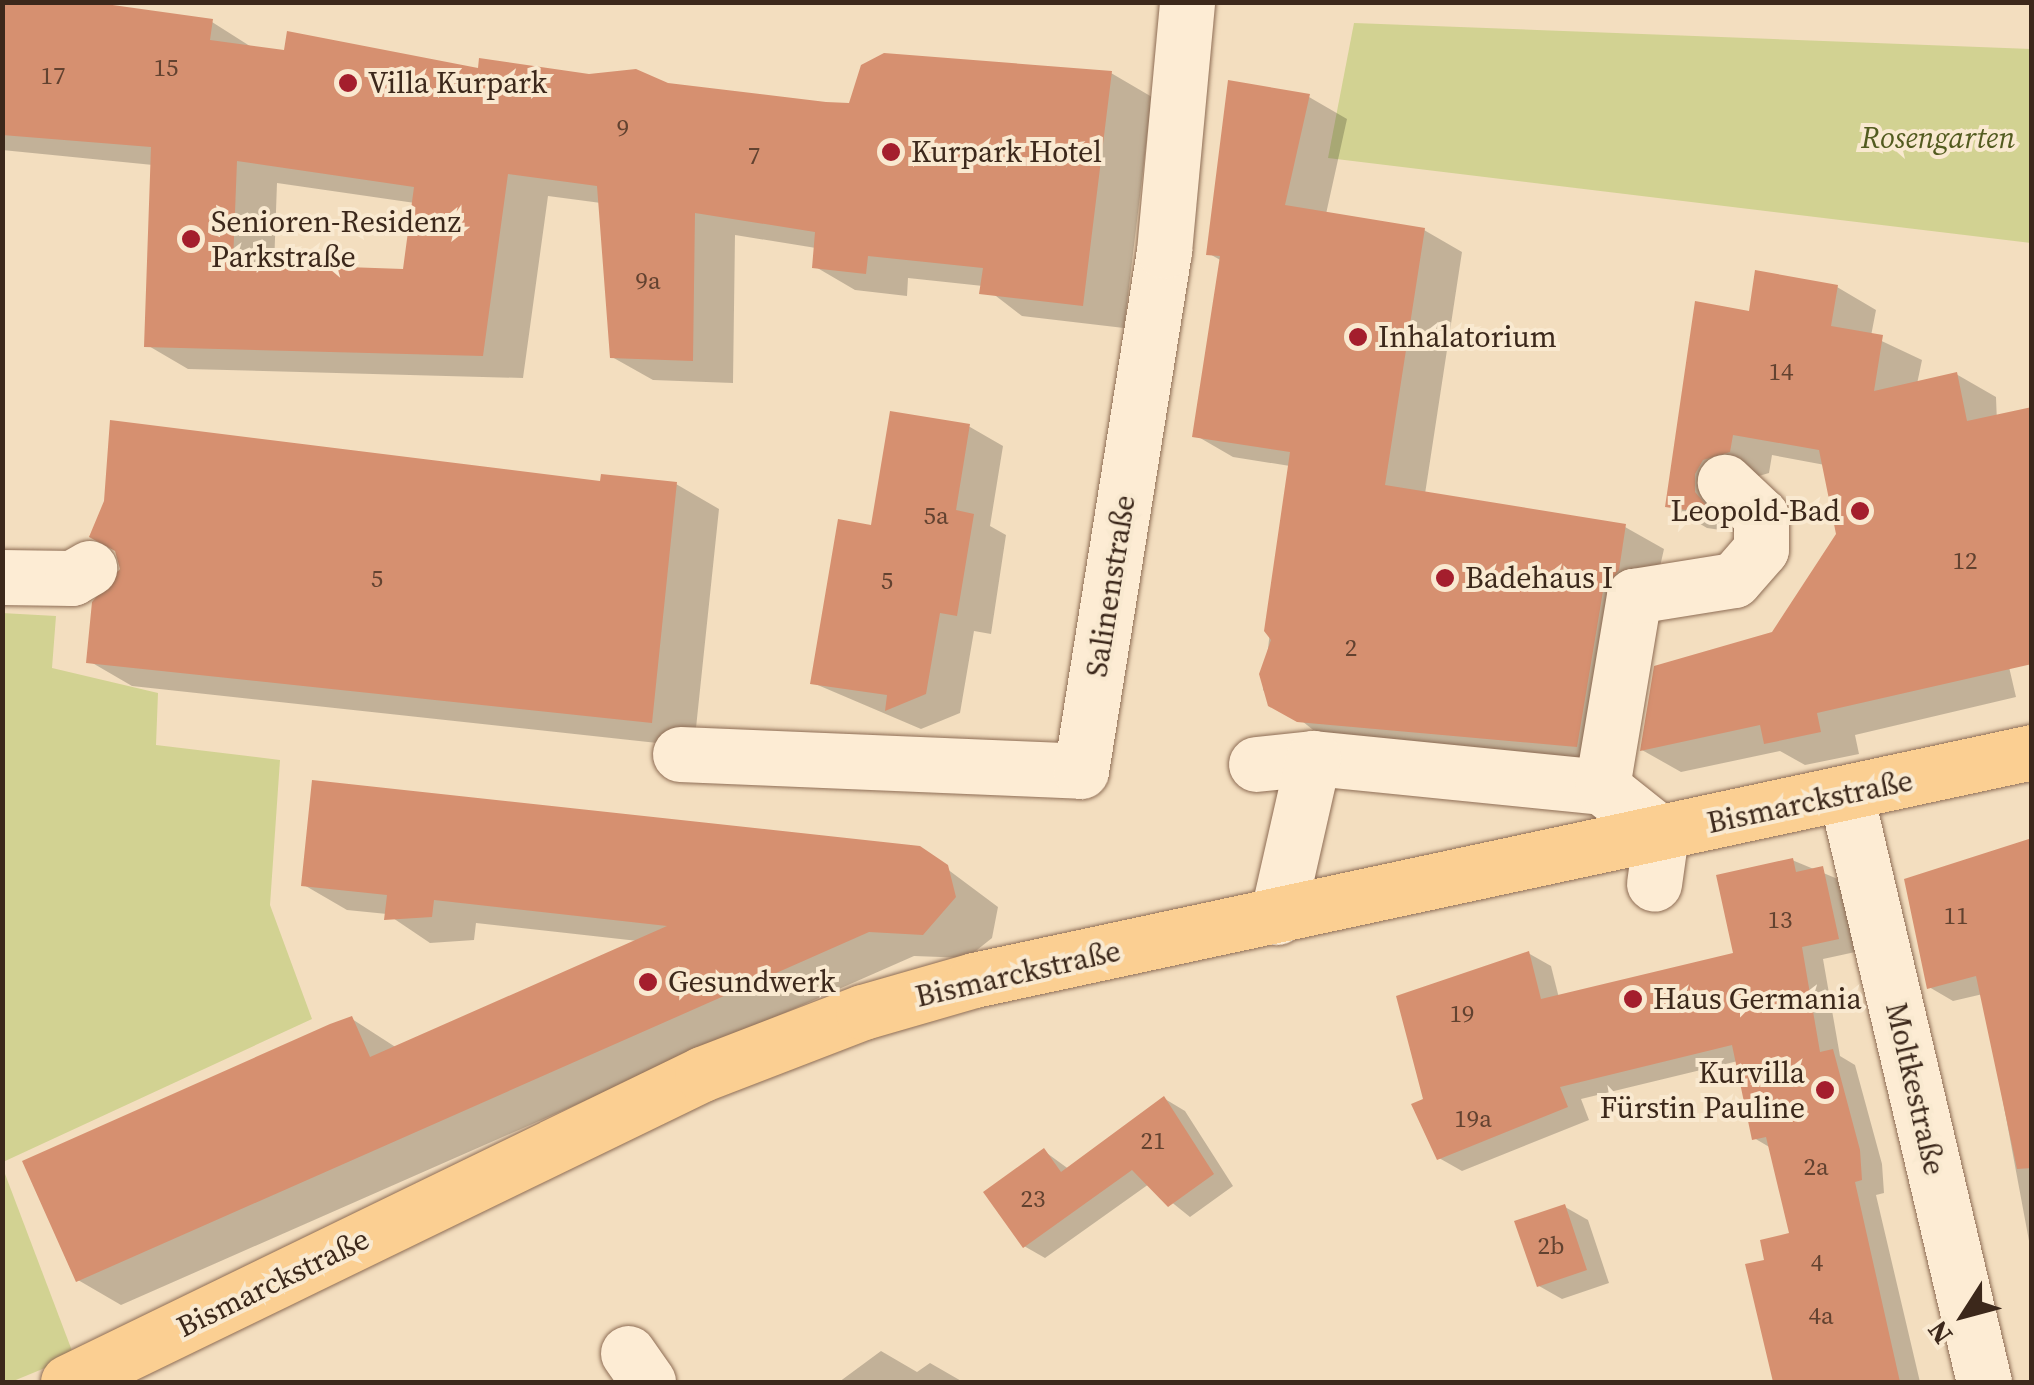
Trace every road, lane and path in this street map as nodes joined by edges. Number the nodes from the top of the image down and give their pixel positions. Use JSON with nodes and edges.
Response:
{"nodes":[{"id":1,"x":1187,"y":2,"type":"edge"},
{"id":2,"x":1725,"y":482,"type":"dead end"},
{"id":3,"x":89,"y":568,"type":"dead end"},
{"id":4,"x":2,"y":577,"type":"edge"},
{"id":5,"x":2032,"y":752,"type":"edge"},
{"id":6,"x":680,"y":754,"type":"dead end"},
{"id":7,"x":1313,"y":758,"type":"junction"},
{"id":8,"x":1256,"y":764,"type":"dead end"},
{"id":9,"x":1602,"y":787,"type":"junction"},
{"id":10,"x":1846,"y":794,"type":"junction"},
{"id":11,"x":1658,"y":859,"type":"junction"},
{"id":12,"x":1277,"y":917,"type":"junction"},
{"id":13,"x":68,"y":1382,"type":"edge"},
{"id":14,"x":1984,"y":1382,"type":"edge"}],
"edges":[{"from":1,"to":6,"type":"street","name":"Salinenstraße"},
{"from":2,"to":9,"type":"street"},
{"from":3,"to":4,"type":"street"},
{"from":5,"to":10,"type":"main road","name":"Bismarckstraße"},
{"from":7,"to":8,"type":"street"},
{"from":7,"to":9,"type":"street"},
{"from":7,"to":12,"type":"street"},
{"from":9,"to":11,"type":"street"},
{"from":10,"to":11,"type":"main road","name":"Bismarckstraße"},
{"from":10,"to":14,"type":"street","name":"Moltkestraße"},
{"from":11,"to":12,"type":"main road","name":"Bismarckstraße"},
{"from":12,"to":13,"type":"main road","name":"Bismarckstraße"}]}
